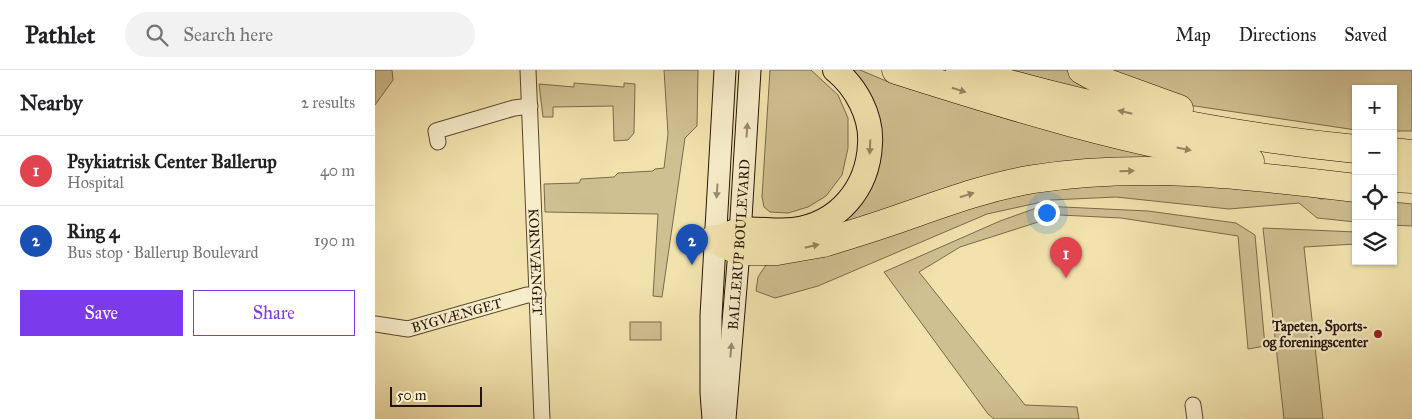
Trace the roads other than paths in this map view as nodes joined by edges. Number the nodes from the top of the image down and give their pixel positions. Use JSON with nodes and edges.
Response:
{"nodes":[{"id":1,"x":528,"y":70,"type":"edge"},
{"id":2,"x":725,"y":70,"type":"edge"},
{"id":3,"x":750,"y":70,"type":"edge"},
{"id":4,"x":835,"y":70,"type":"edge"},
{"id":5,"x":896,"y":70,"type":"edge"},
{"id":6,"x":960,"y":70,"type":"edge"},
{"id":7,"x":1082,"y":70,"type":"edge"},
{"id":8,"x":530,"y":106,"type":"junction"},
{"id":9,"x":438,"y":142,"type":"dead end"},
{"id":10,"x":1328,"y":146,"type":"junction"},
{"id":11,"x":1352,"y":149,"type":"edge"},
{"id":12,"x":1397,"y":152,"type":"edge"},
{"id":13,"x":1412,"y":154,"type":"edge"},
{"id":14,"x":1352,"y":174,"type":"edge"},
{"id":15,"x":1397,"y":178,"type":"edge"},
{"id":16,"x":1412,"y":179,"type":"edge"},
{"id":17,"x":1352,"y":188,"type":"edge"},
{"id":18,"x":1412,"y":188,"type":"edge"},
{"id":19,"x":1397,"y":189,"type":"edge"},
{"id":20,"x":714,"y":239,"type":"junction"},
{"id":21,"x":740,"y":241,"type":"junction"},
{"id":22,"x":538,"y":295,"type":"junction"},
{"id":23,"x":375,"y":324,"type":"edge"},
{"id":24,"x":542,"y":419,"type":"edge"},
{"id":25,"x":713,"y":419,"type":"edge"},
{"id":26,"x":725,"y":419,"type":"edge"}],
"edges":[{"from":1,"to":8,"type":"street","name":"KORNVÆNGET"},
{"from":2,"to":20,"type":"street","name":"BALLERUP BOULEVARD","one_way":true},
{"from":21,"to":3,"type":"street","name":"BALLERUP BOULEVARD","one_way":true},
{"from":4,"to":21,"type":"main road","one_way":true},
{"from":5,"to":14,"type":"highway","one_way":true},
{"from":10,"to":6,"type":"highway","one_way":true},
{"from":7,"to":10,"type":"highway"},
{"from":8,"to":9,"type":"street"},
{"from":8,"to":22,"type":"street","name":"KORNVÆNGET"},
{"from":10,"to":11,"type":"highway"},
{"from":12,"to":13,"type":"highway"},
{"from":15,"to":16,"type":"highway"},
{"from":21,"to":17,"type":"highway","one_way":true},
{"from":18,"to":19,"type":"highway"},
{"from":20,"to":21,"type":"highway"},
{"from":20,"to":25,"type":"street","name":"BALLERUP BOULEVARD"},
{"from":26,"to":21,"type":"street","name":"BALLERUP BOULEVARD","one_way":true},
{"from":22,"to":23,"type":"street","name":"BYGVÆNGET"},
{"from":22,"to":24,"type":"street","name":"KORNVÆNGET"}]}
